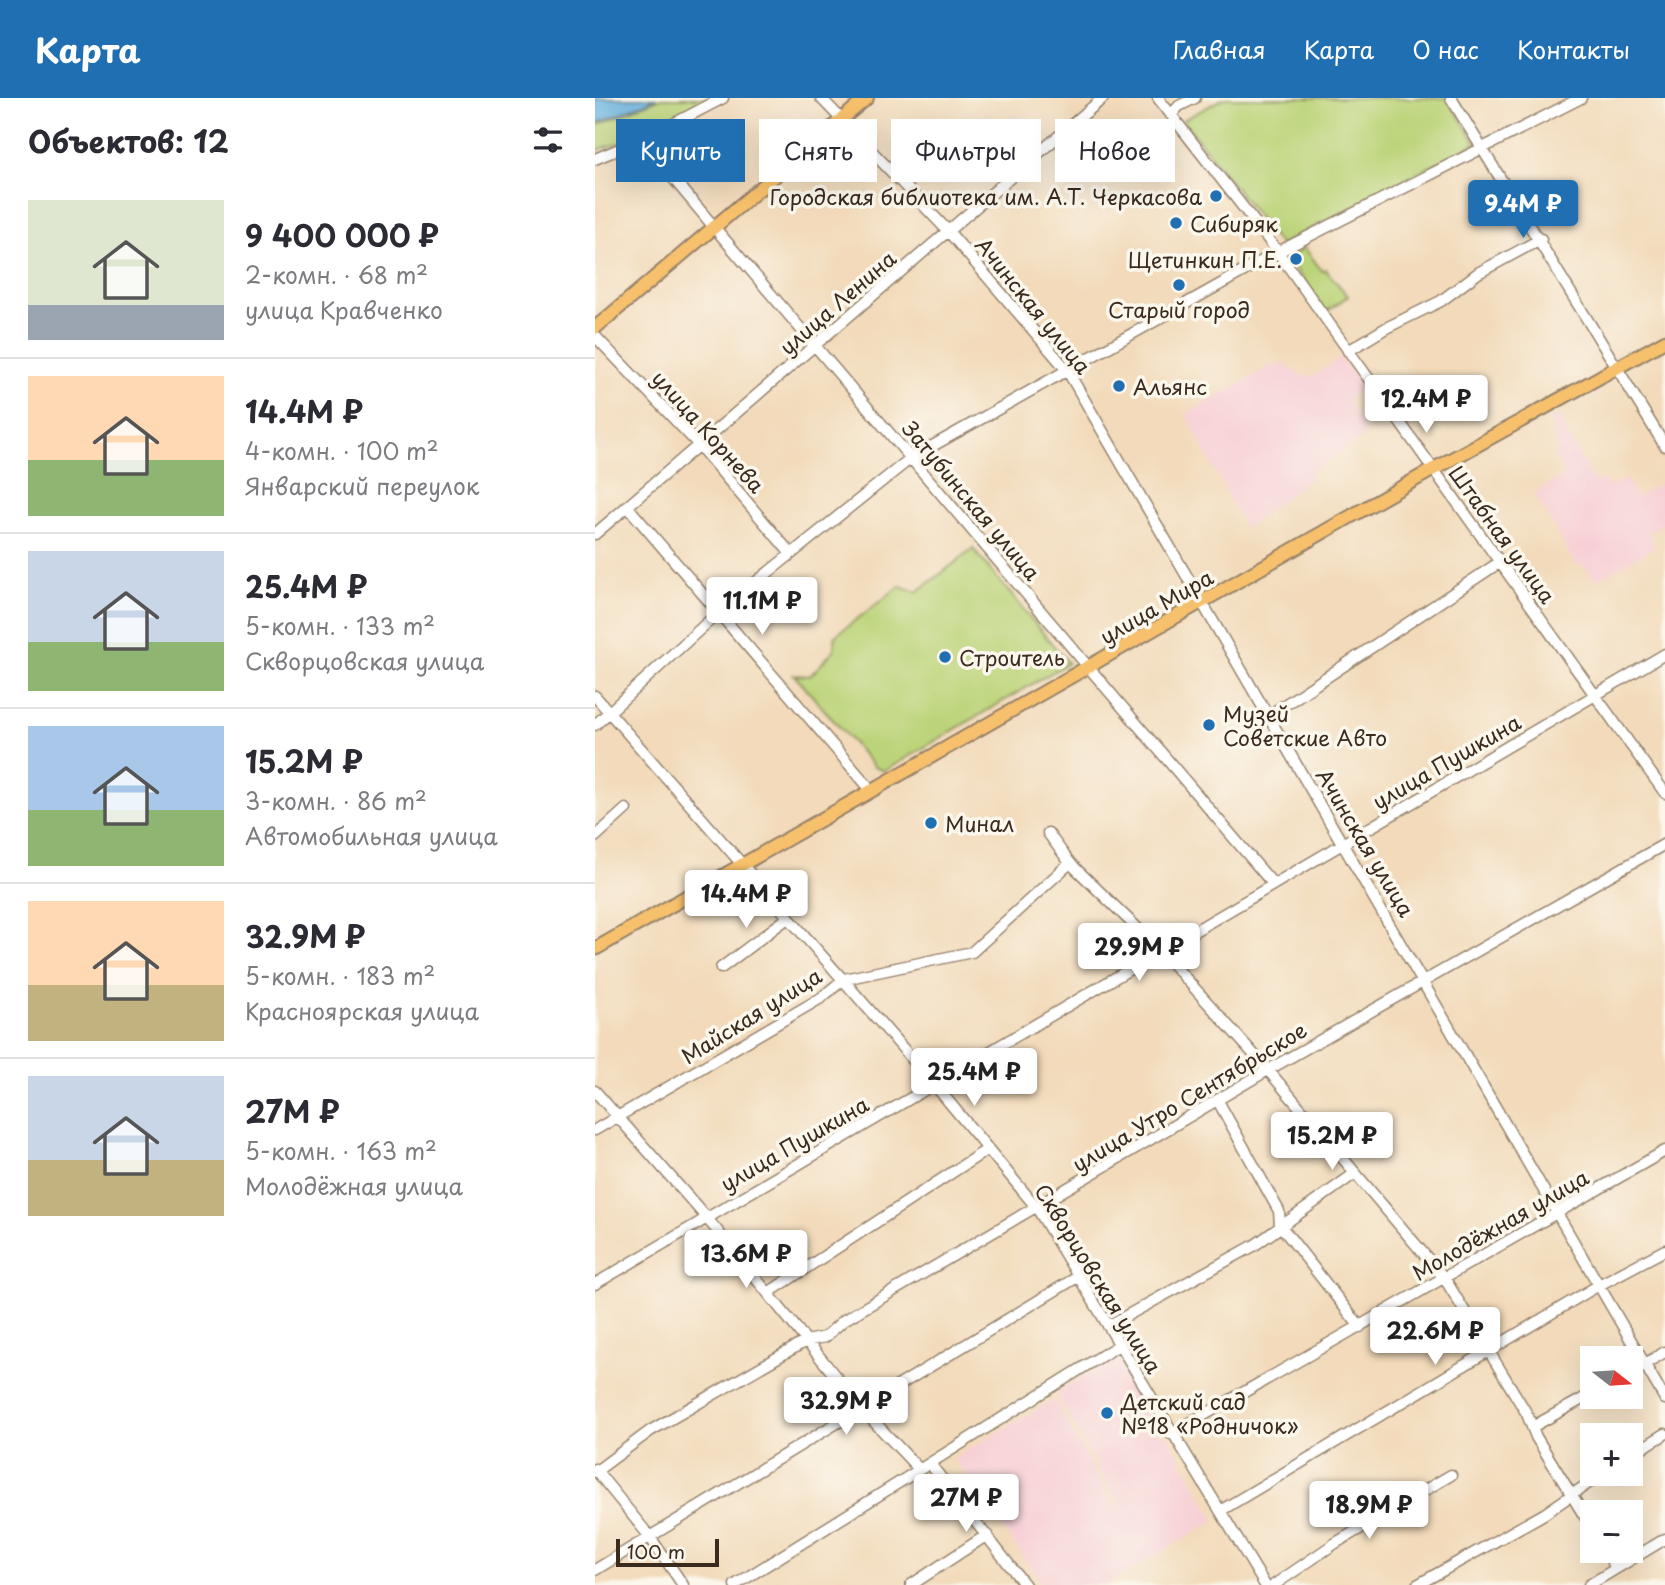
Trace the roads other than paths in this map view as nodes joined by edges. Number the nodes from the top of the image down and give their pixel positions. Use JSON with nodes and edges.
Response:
{"nodes":[{"id":1,"x":723,"y":98,"type":"edge"},
{"id":2,"x":821,"y":98,"type":"edge"},
{"id":3,"x":867,"y":98,"type":"edge"},
{"id":4,"x":1103,"y":98,"type":"edge"},
{"id":5,"x":1158,"y":98,"type":"edge"},
{"id":6,"x":1451,"y":98,"type":"edge"},
{"id":7,"x":1581,"y":98,"type":"edge"},
{"id":8,"x":1191,"y":100,"type":"edge"},
{"id":9,"x":1171,"y":115,"type":"junction"},
{"id":10,"x":683,"y":119,"type":"edge"},
{"id":11,"x":841,"y":119,"type":"edge"},
{"id":12,"x":843,"y":119,"type":"edge"},
{"id":13,"x":1485,"y":149,"type":"junction"},
{"id":14,"x":616,"y":150,"type":"edge"},
{"id":15,"x":877,"y":157,"type":"edge"},
{"id":16,"x":595,"y":159,"type":"edge"},
{"id":17,"x":676,"y":182,"type":"edge"},
{"id":18,"x":768,"y":182,"type":"edge"},
{"id":19,"x":714,"y":227,"type":"junction"},
{"id":20,"x":948,"y":231,"type":"junction"},
{"id":21,"x":1541,"y":239,"type":"junction"},
{"id":22,"x":1278,"y":252,"type":"junction"},
{"id":23,"x":595,"y":328,"type":"edge"},
{"id":24,"x":595,"y":336,"type":"edge"},
{"id":25,"x":1665,"y":341,"type":"edge"},
{"id":26,"x":815,"y":346,"type":"junction"},
{"id":27,"x":1348,"y":351,"type":"junction"},
{"id":28,"x":1619,"y":368,"type":"junction"},
{"id":29,"x":1067,"y":370,"type":"junction"},
{"id":30,"x":698,"y":444,"type":"junction"},
{"id":31,"x":1665,"y":446,"type":"edge"},
{"id":32,"x":911,"y":458,"type":"junction"},
{"id":33,"x":1432,"y":470,"type":"junction"},
{"id":34,"x":627,"y":506,"type":"junction"},
{"id":35,"x":595,"y":534,"type":"edge"},
{"id":36,"x":791,"y":554,"type":"junction"},
{"id":37,"x":1500,"y":562,"type":"junction"},
{"id":38,"x":1203,"y":602,"type":"junction"},
{"id":39,"x":720,"y":611,"type":"junction"},
{"id":40,"x":1665,"y":654,"type":"edge"},
{"id":41,"x":1088,"y":667,"type":"junction"},
{"id":42,"x":1597,"y":695,"type":"junction"},
{"id":43,"x":595,"y":696,"type":"edge"},
{"id":44,"x":610,"y":712,"type":"junction"},
{"id":45,"x":1268,"y":716,"type":"junction"},
{"id":46,"x":595,"y":725,"type":"edge"},
{"id":47,"x":872,"y":791,"type":"junction"},
{"id":48,"x":1665,"y":793,"type":"edge"},
{"id":49,"x":626,"y":809,"type":"dead end"},
{"id":50,"x":1048,"y":833,"type":"dead end"},
{"id":51,"x":595,"y":837,"type":"edge"},
{"id":52,"x":1345,"y":843,"type":"junction"},
{"id":53,"x":1665,"y":844,"type":"edge"},
{"id":54,"x":1070,"y":863,"type":"junction"},
{"id":55,"x":742,"y":866,"type":"junction"},
{"id":56,"x":1273,"y":884,"type":"junction"},
{"id":57,"x":789,"y":916,"type":"junction"},
{"id":58,"x":595,"y":949,"type":"edge"},
{"id":59,"x":1162,"y":951,"type":"junction"},
{"id":60,"x":721,"y":968,"type":"dead end"},
{"id":61,"x":843,"y":979,"type":"junction"},
{"id":62,"x":1425,"y":981,"type":"junction"},
{"id":63,"x":1268,"y":1070,"type":"junction"},
{"id":64,"x":935,"y":1084,"type":"junction"},
{"id":65,"x":595,"y":1091,"type":"edge"},
{"id":66,"x":1218,"y":1101,"type":"junction"},
{"id":67,"x":618,"y":1117,"type":"junction"},
{"id":68,"x":595,"y":1130,"type":"edge"},
{"id":69,"x":988,"y":1149,"type":"junction"},
{"id":70,"x":1665,"y":1151,"type":"edge"},
{"id":71,"x":1354,"y":1174,"type":"junction"},
{"id":72,"x":1037,"y":1208,"type":"junction"},
{"id":73,"x":1557,"y":1214,"type":"junction"},
{"id":74,"x":706,"y":1217,"type":"junction"},
{"id":75,"x":1280,"y":1224,"type":"junction"},
{"id":76,"x":1665,"y":1250,"type":"edge"},
{"id":77,"x":1079,"y":1276,"type":"junction"},
{"id":78,"x":1444,"y":1279,"type":"junction"},
{"id":79,"x":595,"y":1284,"type":"edge"},
{"id":80,"x":1599,"y":1285,"type":"junction"},
{"id":81,"x":768,"y":1293,"type":"junction"},
{"id":82,"x":1108,"y":1326,"type":"junction"},
{"id":83,"x":1360,"y":1327,"type":"junction"},
{"id":84,"x":806,"y":1341,"type":"junction"},
{"id":85,"x":1119,"y":1345,"type":"junction"},
{"id":86,"x":1665,"y":1352,"type":"edge"},
{"id":87,"x":1488,"y":1353,"type":"junction"},
{"id":88,"x":1645,"y":1364,"type":"junction"},
{"id":89,"x":1665,"y":1399,"type":"edge"},
{"id":90,"x":1580,"y":1400,"type":"edge"},
{"id":91,"x":862,"y":1409,"type":"junction"},
{"id":92,"x":1534,"y":1426,"type":"junction"},
{"id":93,"x":1171,"y":1434,"type":"junction"},
{"id":94,"x":1665,"y":1434,"type":"edge"},
{"id":95,"x":1643,"y":1448,"type":"edge"},
{"id":96,"x":931,"y":1465,"type":"junction"},
{"id":97,"x":919,"y":1469,"type":"junction"},
{"id":98,"x":596,"y":1471,"type":"edge"},
{"id":99,"x":1451,"y":1475,"type":"dead end"},
{"id":100,"x":1582,"y":1486,"type":"edge"},
{"id":101,"x":1570,"y":1493,"type":"junction"},
{"id":102,"x":1580,"y":1509,"type":"edge"},
{"id":103,"x":1220,"y":1511,"type":"junction"},
{"id":104,"x":988,"y":1535,"type":"junction"},
{"id":105,"x":650,"y":1537,"type":"junction"},
{"id":106,"x":1665,"y":1539,"type":"edge"},
{"id":107,"x":1613,"y":1563,"type":"edge"},
{"id":108,"x":1616,"y":1568,"type":"junction"},
{"id":109,"x":595,"y":1570,"type":"edge"},
{"id":110,"x":683,"y":1585,"type":"edge"},
{"id":111,"x":735,"y":1585,"type":"edge"},
{"id":112,"x":911,"y":1585,"type":"edge"},
{"id":113,"x":1025,"y":1585,"type":"edge"},
{"id":114,"x":1265,"y":1585,"type":"edge"},
{"id":115,"x":1274,"y":1585,"type":"edge"},
{"id":116,"x":1417,"y":1585,"type":"edge"},
{"id":117,"x":1589,"y":1585,"type":"edge"}],
"edges":[{"from":1,"to":10,"type":"street"},
{"from":2,"to":11,"type":"street","name":"Ачинская улица"},
{"from":3,"to":12,"type":"main road"},
{"from":4,"to":20,"type":"street","name":"улица Ленина"},
{"from":5,"to":9,"type":"street","name":"Штабная улица"},
{"from":6,"to":13,"type":"street"},
{"from":7,"to":13,"type":"street"},
{"from":8,"to":9,"type":"street"},
{"from":9,"to":22,"type":"street","name":"Штабная улица"},
{"from":13,"to":21,"type":"street"},
{"from":13,"to":22,"type":"street"},
{"from":14,"to":16,"type":"street"},
{"from":15,"to":20,"type":"street","name":"Ачинская улица"},
{"from":17,"to":19,"type":"street","name":"Затубинская улица"},
{"from":18,"to":19,"type":"main road"},
{"from":19,"to":23,"type":"main road"},
{"from":19,"to":26,"type":"street","name":"Затубинская улица"},
{"from":20,"to":26,"type":"street","name":"улица Ленина"},
{"from":20,"to":29,"type":"street","name":"Ачинская улица"},
{"from":21,"to":27,"type":"street"},
{"from":21,"to":28,"type":"street"},
{"from":22,"to":27,"type":"street","name":"Штабная улица"},
{"from":22,"to":29,"type":"street"},
{"from":24,"to":30,"type":"street","name":"улица Корнева"},
{"from":25,"to":28,"type":"main road","name":"улица Мира"},
{"from":26,"to":30,"type":"street","name":"улица Ленина"},
{"from":26,"to":32,"type":"street","name":"Затубинская улица"},
{"from":27,"to":33,"type":"street","name":"Штабная улица"},
{"from":28,"to":31,"type":"street"},
{"from":28,"to":33,"type":"main road","name":"улица Мира"},
{"from":29,"to":32,"type":"street"},
{"from":29,"to":38,"type":"street","name":"Ачинская улица"},
{"from":30,"to":34,"type":"street","name":"улица Ленина"},
{"from":30,"to":36,"type":"street","name":"улица Корнева"},
{"from":32,"to":36,"type":"street"},
{"from":32,"to":41,"type":"street","name":"Затубинская улица"},
{"from":33,"to":37,"type":"street","name":"Штабная улица"},
{"from":33,"to":38,"type":"main road","name":"улица Мира"},
{"from":34,"to":35,"type":"street","name":"улица Ленина"},
{"from":34,"to":39,"type":"street"},
{"from":36,"to":39,"type":"street"},
{"from":37,"to":42,"type":"street","name":"Штабная улица"},
{"from":37,"to":45,"type":"street"},
{"from":38,"to":41,"type":"main road","name":"улица Мира"},
{"from":38,"to":45,"type":"street","name":"Ачинская улица"},
{"from":39,"to":44,"type":"street"},
{"from":39,"to":47,"type":"street"},
{"from":40,"to":42,"type":"street","name":"улица Пушкина"},
{"from":41,"to":47,"type":"main road","name":"улица Мира"},
{"from":41,"to":56,"type":"street","name":"Затубинская улица"},
{"from":42,"to":48,"type":"street","name":"Штабная улица"},
{"from":42,"to":52,"type":"street","name":"улица Пушкина"},
{"from":43,"to":44,"type":"street","name":"Скворцовская улица"},
{"from":44,"to":46,"type":"street"},
{"from":44,"to":55,"type":"street","name":"Скворцовская улица"},
{"from":45,"to":52,"type":"street","name":"Ачинская улица"},
{"from":47,"to":55,"type":"main road","name":"улица Мира"},
{"from":49,"to":51,"type":"street"},
{"from":50,"to":54,"type":"street"},
{"from":52,"to":56,"type":"street","name":"улица Пушкина"},
{"from":52,"to":62,"type":"street","name":"Ачинская улица"},
{"from":53,"to":62,"type":"street","name":"улица Утро Сентябрьское"},
{"from":54,"to":59,"type":"street"},
{"from":54,"to":61,"type":"street","name":"Майская улица"},
{"from":55,"to":57,"type":"street","name":"Скворцовская улица"},
{"from":55,"to":58,"type":"main road","name":"улица Мира"},
{"from":56,"to":59,"type":"street","name":"улица Пушкина"},
{"from":57,"to":60,"type":"street"},
{"from":57,"to":61,"type":"street","name":"Скворцовская улица"},
{"from":59,"to":63,"type":"street"},
{"from":59,"to":64,"type":"street","name":"улица Пушкина"},
{"from":61,"to":64,"type":"street","name":"Скворцовская улица"},
{"from":61,"to":67,"type":"street","name":"Майская улица"},
{"from":62,"to":63,"type":"street","name":"улица Утро Сентябрьское"},
{"from":62,"to":73,"type":"street","name":"Ачинская улица"},
{"from":63,"to":66,"type":"street","name":"улица Утро Сентябрьское"},
{"from":63,"to":71,"type":"street"},
{"from":64,"to":69,"type":"street","name":"Скворцовская улица"},
{"from":64,"to":74,"type":"street","name":"улица Пушкина"},
{"from":65,"to":67,"type":"street"},
{"from":66,"to":72,"type":"street","name":"улица Утро Сентябрьское"},
{"from":66,"to":75,"type":"street"},
{"from":67,"to":68,"type":"street","name":"Майская улица"},
{"from":67,"to":74,"type":"street"},
{"from":69,"to":72,"type":"street","name":"Скворцовская улица"},
{"from":69,"to":81,"type":"street"},
{"from":70,"to":73,"type":"street","name":"Молодёжная улица"},
{"from":71,"to":75,"type":"street"},
{"from":71,"to":78,"type":"street"},
{"from":72,"to":77,"type":"street","name":"Скворцовская улица"},
{"from":72,"to":84,"type":"street","name":"улица Утро Сентябрьское"},
{"from":73,"to":78,"type":"street","name":"Молодёжная улица"},
{"from":73,"to":80,"type":"street","name":"Ачинская улица"},
{"from":74,"to":79,"type":"street","name":"улица Пушкина"},
{"from":74,"to":81,"type":"street"},
{"from":75,"to":82,"type":"street"},
{"from":75,"to":83,"type":"street"},
{"from":76,"to":80,"type":"street"},
{"from":77,"to":82,"type":"street","name":"Скворцовская улица"},
{"from":77,"to":91,"type":"street"},
{"from":78,"to":83,"type":"street","name":"Молодёжная улица"},
{"from":78,"to":87,"type":"street"},
{"from":80,"to":87,"type":"street"},
{"from":80,"to":88,"type":"street","name":"Ачинская улица"},
{"from":81,"to":84,"type":"street"},
{"from":82,"to":85,"type":"street","name":"Скворцовская улица"},
{"from":83,"to":93,"type":"street","name":"Молодёжная улица"},
{"from":84,"to":91,"type":"street"},
{"from":84,"to":98,"type":"street","name":"улица Утро Сентябрьское"},
{"from":85,"to":93,"type":"street","name":"Скворцовская улица"},
{"from":85,"to":96,"type":"street"},
{"from":86,"to":88,"type":"street"},
{"from":87,"to":92,"type":"street"},
{"from":87,"to":103,"type":"street"},
{"from":88,"to":89,"type":"street","name":"Ачинская улица"},
{"from":90,"to":92,"type":"street"},
{"from":91,"to":97,"type":"street"},
{"from":91,"to":105,"type":"street"},
{"from":92,"to":101,"type":"street"},
{"from":93,"to":103,"type":"street","name":"Скворцовская улица"},
{"from":94,"to":95,"type":"street"},
{"from":96,"to":97,"type":"street"},
{"from":96,"to":104,"type":"street"},
{"from":97,"to":111,"type":"street"},
{"from":98,"to":105,"type":"street"},
{"from":99,"to":115,"type":"street"},
{"from":100,"to":101,"type":"street"},
{"from":101,"to":102,"type":"street"},
{"from":101,"to":116,"type":"street"},
{"from":103,"to":114,"type":"street","name":"Скворцовская улица"},
{"from":104,"to":112,"type":"street"},
{"from":104,"to":113,"type":"street"},
{"from":105,"to":109,"type":"street"},
{"from":105,"to":110,"type":"street"},
{"from":106,"to":108,"type":"street"},
{"from":107,"to":108,"type":"street"},
{"from":108,"to":117,"type":"street"}]}
